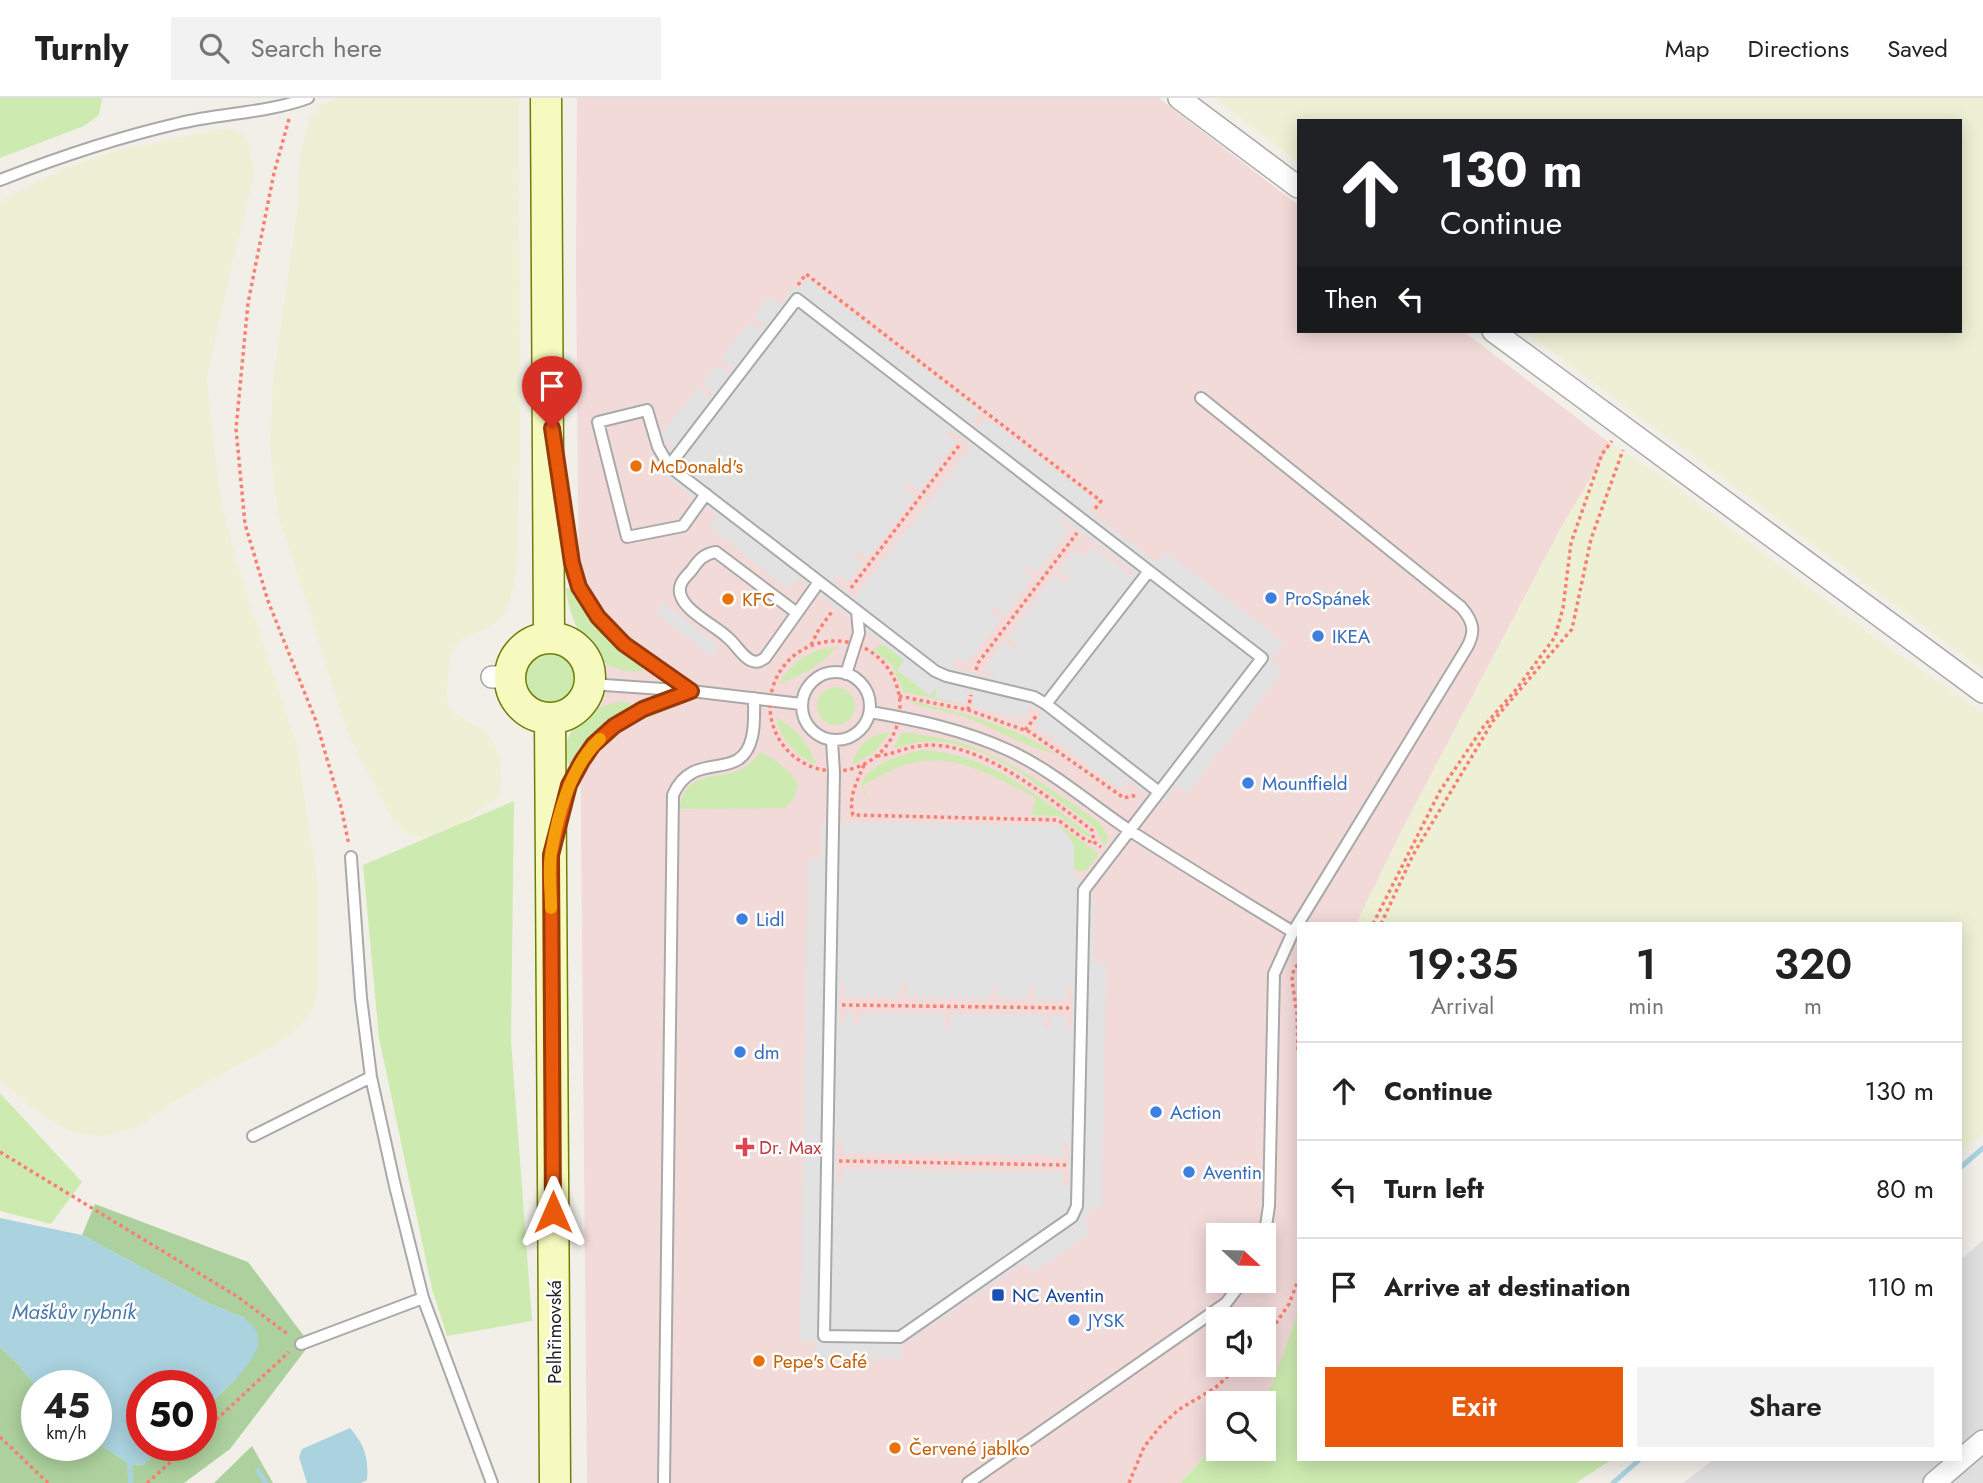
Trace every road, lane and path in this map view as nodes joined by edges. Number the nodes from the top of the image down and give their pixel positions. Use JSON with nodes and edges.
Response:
{"nodes":[{"id":1,"x":308,"y":98,"type":"edge"},
{"id":2,"x":546,"y":98,"type":"edge"},
{"id":3,"x":1179,"y":98,"type":"edge"},
{"id":4,"x":293,"y":103,"type":"junction"},
{"id":5,"x":0,"y":180,"type":"edge"},
{"id":6,"x":1297,"y":186,"type":"edge"},
{"id":7,"x":797,"y":299,"type":"junction"},
{"id":8,"x":1496,"y":333,"type":"edge"},
{"id":9,"x":1201,"y":398,"type":"dead end"},
{"id":10,"x":548,"y":401,"type":"junction"},
{"id":11,"x":985,"y":411,"type":"junction"},
{"id":12,"x":1626,"y":429,"type":"junction"},
{"id":13,"x":969,"y":432,"type":"junction"},
{"id":14,"x":669,"y":466,"type":"junction"},
{"id":15,"x":706,"y":494,"type":"junction"},
{"id":16,"x":1086,"y":522,"type":"junction"},
{"id":17,"x":1149,"y":570,"type":"junction"},
{"id":18,"x":819,"y":582,"type":"junction"},
{"id":19,"x":842,"y":599,"type":"junction"},
{"id":20,"x":858,"y":611,"type":"junction"},
{"id":21,"x":797,"y":613,"type":"junction"},
{"id":22,"x":549,"y":637,"type":"junction"},
{"id":23,"x":856,"y":644,"type":"junction"},
{"id":24,"x":811,"y":645,"type":"junction"},
{"id":25,"x":846,"y":674,"type":"junction"},
{"id":26,"x":974,"y":683,"type":"junction"},
{"id":27,"x":590,"y":684,"type":"junction"},
{"id":28,"x":691,"y":691,"type":"junction"},
{"id":29,"x":1983,"y":692,"type":"edge"},
{"id":30,"x":754,"y":698,"type":"junction"},
{"id":31,"x":769,"y":700,"type":"junction"},
{"id":32,"x":801,"y":704,"type":"junction"},
{"id":33,"x":1046,"y":704,"type":"junction"},
{"id":34,"x":968,"y":710,"type":"dead end"},
{"id":35,"x":870,"y":712,"type":"junction"},
{"id":36,"x":899,"y":717,"type":"junction"},
{"id":37,"x":550,"y":718,"type":"junction"},
{"id":38,"x":832,"y":741,"type":"junction"},
{"id":39,"x":876,"y":756,"type":"junction"},
{"id":40,"x":863,"y":765,"type":"junction"},
{"id":41,"x":834,"y":772,"type":"junction"},
{"id":42,"x":1159,"y":792,"type":"junction"},
{"id":43,"x":1130,"y":831,"type":"junction"},
{"id":44,"x":1094,"y":842,"type":"junction"},
{"id":45,"x":551,"y":855,"type":"junction"},
{"id":46,"x":1111,"y":855,"type":"junction"},
{"id":47,"x":351,"y":857,"type":"joint"},
{"id":48,"x":1299,"y":922,"type":"edge"},
{"id":49,"x":1374,"y":922,"type":"edge"},
{"id":50,"x":1382,"y":922,"type":"edge"},
{"id":51,"x":1297,"y":925,"type":"edge"},
{"id":52,"x":1293,"y":932,"type":"junction"},
{"id":53,"x":1297,"y":966,"type":"edge"},
{"id":54,"x":830,"y":1004,"type":"junction"},
{"id":55,"x":1082,"y":1008,"type":"junction"},
{"id":56,"x":1297,"y":1014,"type":"edge"},
{"id":57,"x":371,"y":1077,"type":"junction"},
{"id":58,"x":253,"y":1136,"type":"dead end"},
{"id":59,"x":0,"y":1152,"type":"edge"},
{"id":60,"x":827,"y":1161,"type":"junction"},
{"id":61,"x":1080,"y":1165,"type":"junction"},
{"id":62,"x":1266,"y":1223,"type":"edge"},
{"id":63,"x":1297,"y":1284,"type":"edge"},
{"id":64,"x":1234,"y":1293,"type":"edge"},
{"id":65,"x":423,"y":1298,"type":"junction"},
{"id":66,"x":1276,"y":1324,"type":"edge"},
{"id":67,"x":301,"y":1344,"type":"junction"},
{"id":68,"x":1227,"y":1377,"type":"edge"},
{"id":69,"x":217,"y":1419,"type":"edge"},
{"id":70,"x":0,"y":1437,"type":"edge"},
{"id":71,"x":1983,"y":1441,"type":"edge"},
{"id":72,"x":1962,"y":1459,"type":"edge"},
{"id":73,"x":172,"y":1461,"type":"edge"},
{"id":74,"x":1960,"y":1461,"type":"edge"},
{"id":75,"x":51,"y":1483,"type":"edge"},
{"id":76,"x":147,"y":1483,"type":"edge"},
{"id":77,"x":492,"y":1483,"type":"edge"},
{"id":78,"x":555,"y":1483,"type":"edge"},
{"id":79,"x":664,"y":1483,"type":"edge"},
{"id":80,"x":968,"y":1483,"type":"edge"},
{"id":81,"x":1129,"y":1483,"type":"edge"},
{"id":82,"x":1934,"y":1483,"type":"edge"}],
"edges":[{"from":1,"to":4,"type":"lane"},
{"from":2,"to":10,"type":"main road"},
{"from":3,"to":6,"type":"street"},
{"from":4,"to":5,"type":"lane"},
{"from":4,"to":47,"type":"path"},
{"from":7,"to":11,"type":"path"},
{"from":7,"to":13,"type":"lane"},
{"from":7,"to":14,"type":"lane"},
{"from":8,"to":12,"type":"street"},
{"from":9,"to":48,"type":"lane"},
{"from":10,"to":22,"type":"main road"},
{"from":10,"to":28,"type":"lane"},
{"from":11,"to":13,"type":"path"},
{"from":11,"to":16,"type":"path"},
{"from":12,"to":29,"type":"street"},
{"from":12,"to":49,"type":"path"},
{"from":12,"to":50,"type":"path"},
{"from":13,"to":16,"type":"lane"},
{"from":13,"to":19,"type":"path"},
{"from":14,"to":15,"type":"lane"},
{"from":14,"to":15,"type":"lane"},
{"from":15,"to":18,"type":"lane"},
{"from":16,"to":17,"type":"lane"},
{"from":16,"to":26,"type":"path"},
{"from":17,"to":33,"type":"lane"},
{"from":17,"to":42,"type":"lane"},
{"from":18,"to":19,"type":"lane"},
{"from":18,"to":21,"type":"lane"},
{"from":19,"to":20,"type":"lane"},
{"from":19,"to":24,"type":"path"},
{"from":20,"to":23,"type":"lane"},
{"from":20,"to":26,"type":"lane"},
{"from":21,"to":21,"type":"lane"},
{"from":22,"to":27,"type":"main road"},
{"from":22,"to":37,"type":"main road"},
{"from":23,"to":24,"type":"path"},
{"from":23,"to":25,"type":"lane"},
{"from":23,"to":36,"type":"path"},
{"from":24,"to":31,"type":"path"},
{"from":25,"to":32,"type":"lane"},
{"from":25,"to":35,"type":"lane"},
{"from":26,"to":33,"type":"lane"},
{"from":26,"to":34,"type":"path"},
{"from":27,"to":28,"type":"lane"},
{"from":27,"to":37,"type":"main road"},
{"from":28,"to":30,"type":"lane"},
{"from":28,"to":45,"type":"lane"},
{"from":30,"to":31,"type":"lane"},
{"from":30,"to":79,"type":"lane"},
{"from":31,"to":32,"type":"lane"},
{"from":31,"to":41,"type":"path"},
{"from":32,"to":38,"type":"lane"},
{"from":33,"to":42,"type":"lane"},
{"from":35,"to":36,"type":"lane"},
{"from":35,"to":38,"type":"lane"},
{"from":36,"to":39,"type":"path"},
{"from":36,"to":43,"type":"lane"},
{"from":37,"to":45,"type":"main road","name":"Pelhřimovská"},
{"from":38,"to":41,"type":"lane"},
{"from":39,"to":40,"type":"path"},
{"from":39,"to":44,"type":"path"},
{"from":40,"to":41,"type":"path"},
{"from":40,"to":44,"type":"path"},
{"from":41,"to":54,"type":"lane"},
{"from":42,"to":43,"type":"lane"},
{"from":43,"to":46,"type":"lane"},
{"from":43,"to":52,"type":"lane"},
{"from":44,"to":46,"type":"path"},
{"from":45,"to":78,"type":"main road","name":"Pelhřimovská"},
{"from":46,"to":55,"type":"lane"},
{"from":47,"to":57,"type":"lane"},
{"from":51,"to":52,"type":"lane"},
{"from":52,"to":62,"type":"lane"},
{"from":53,"to":56,"type":"path"},
{"from":54,"to":55,"type":"path"},
{"from":54,"to":60,"type":"lane"},
{"from":55,"to":61,"type":"lane"},
{"from":57,"to":58,"type":"lane"},
{"from":57,"to":65,"type":"lane"},
{"from":59,"to":67,"type":"path"},
{"from":60,"to":61,"type":"path"},
{"from":60,"to":61,"type":"lane"},
{"from":63,"to":66,"type":"path"},
{"from":64,"to":80,"type":"lane"},
{"from":65,"to":67,"type":"lane"},
{"from":65,"to":77,"type":"lane"},
{"from":67,"to":69,"type":"path"},
{"from":68,"to":81,"type":"path"},
{"from":70,"to":75,"type":"path"},
{"from":71,"to":72,"type":"street"},
{"from":73,"to":76,"type":"path"},
{"from":74,"to":82,"type":"street"}]}
